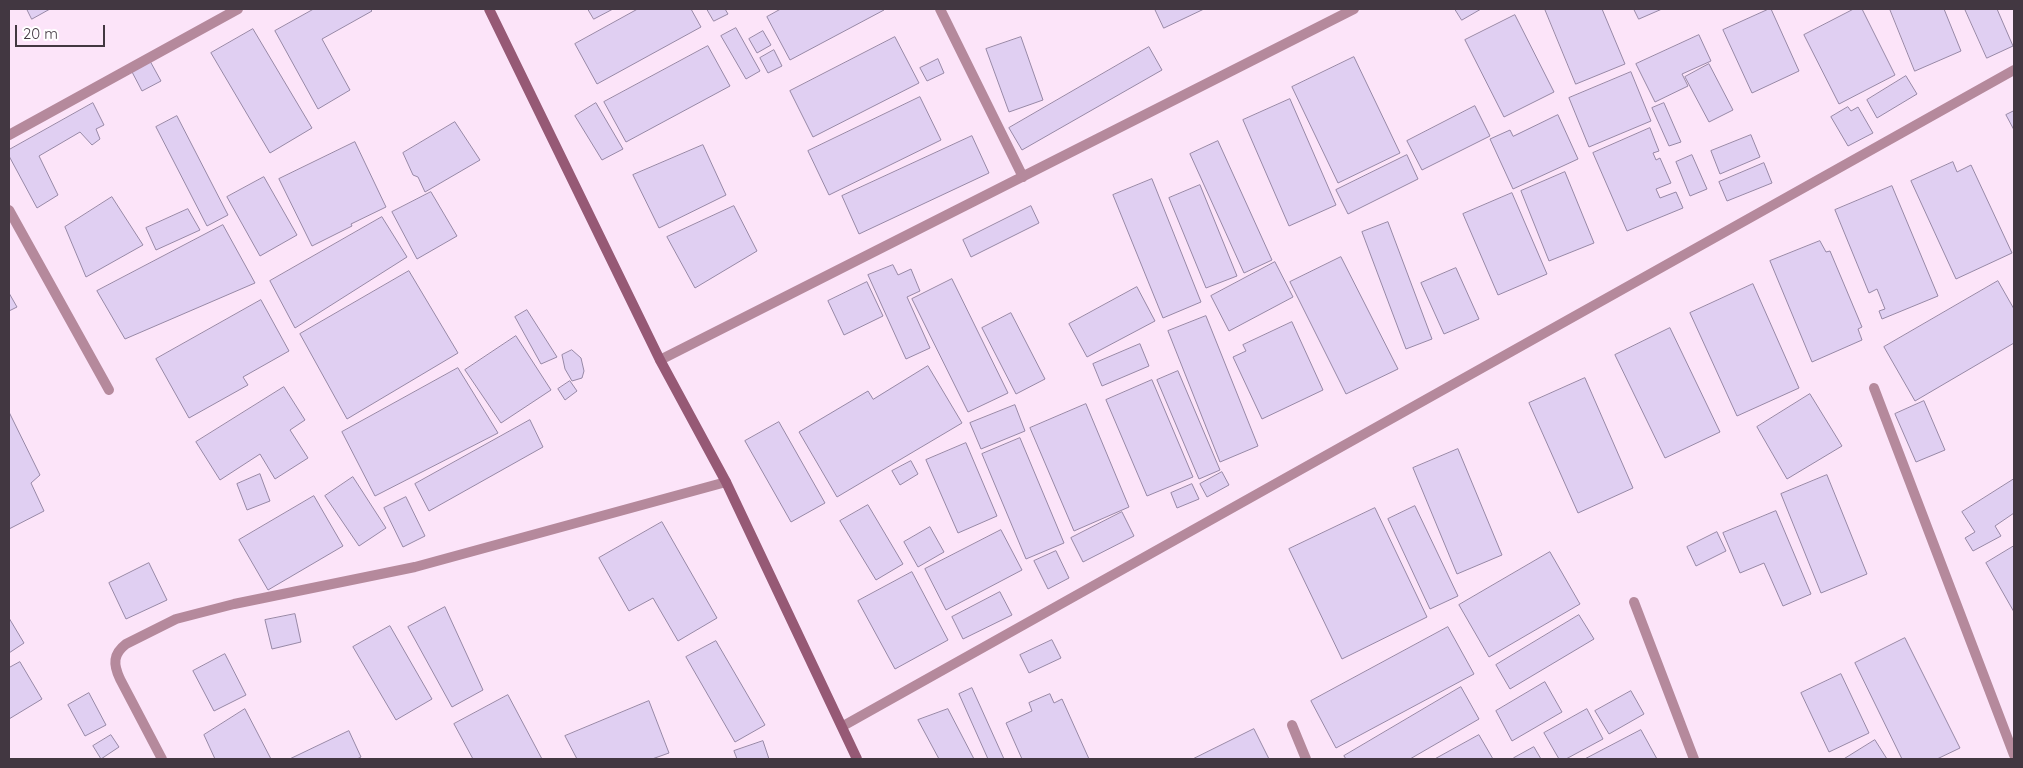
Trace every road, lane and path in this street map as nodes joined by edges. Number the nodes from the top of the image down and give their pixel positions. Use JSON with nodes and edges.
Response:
{"nodes":[{"id":1,"x":238,"y":9,"type":"edge"},
{"id":2,"x":489,"y":9,"type":"edge"},
{"id":3,"x":940,"y":9,"type":"edge"},
{"id":4,"x":1354,"y":9,"type":"edge"},
{"id":5,"x":2014,"y":70,"type":"edge"},
{"id":6,"x":9,"y":135,"type":"edge"},
{"id":7,"x":1023,"y":177,"type":"junction"},
{"id":8,"x":9,"y":210,"type":"edge"},
{"id":9,"x":660,"y":360,"type":"junction"},
{"id":10,"x":1874,"y":388,"type":"dead end"},
{"id":11,"x":109,"y":390,"type":"dead end"},
{"id":12,"x":726,"y":482,"type":"junction"},
{"id":13,"x":1634,"y":602,"type":"dead end"},
{"id":14,"x":1292,"y":725,"type":"dead end"},
{"id":15,"x":843,"y":726,"type":"junction"},
{"id":16,"x":2014,"y":755,"type":"edge"},
{"id":17,"x":162,"y":759,"type":"edge"},
{"id":18,"x":857,"y":759,"type":"edge"},
{"id":19,"x":1306,"y":759,"type":"edge"},
{"id":20,"x":1694,"y":759,"type":"edge"}],
"edges":[{"from":1,"to":6,"type":"street"},
{"from":2,"to":9,"type":"main road"},
{"from":3,"to":7,"type":"street"},
{"from":4,"to":7,"type":"street"},
{"from":5,"to":15,"type":"street"},
{"from":7,"to":9,"type":"street"},
{"from":8,"to":11,"type":"street"},
{"from":9,"to":12,"type":"main road"},
{"from":10,"to":16,"type":"street"},
{"from":12,"to":15,"type":"main road"},
{"from":12,"to":17,"type":"street"},
{"from":13,"to":20,"type":"street"},
{"from":14,"to":19,"type":"street"},
{"from":15,"to":18,"type":"main road"}]}
